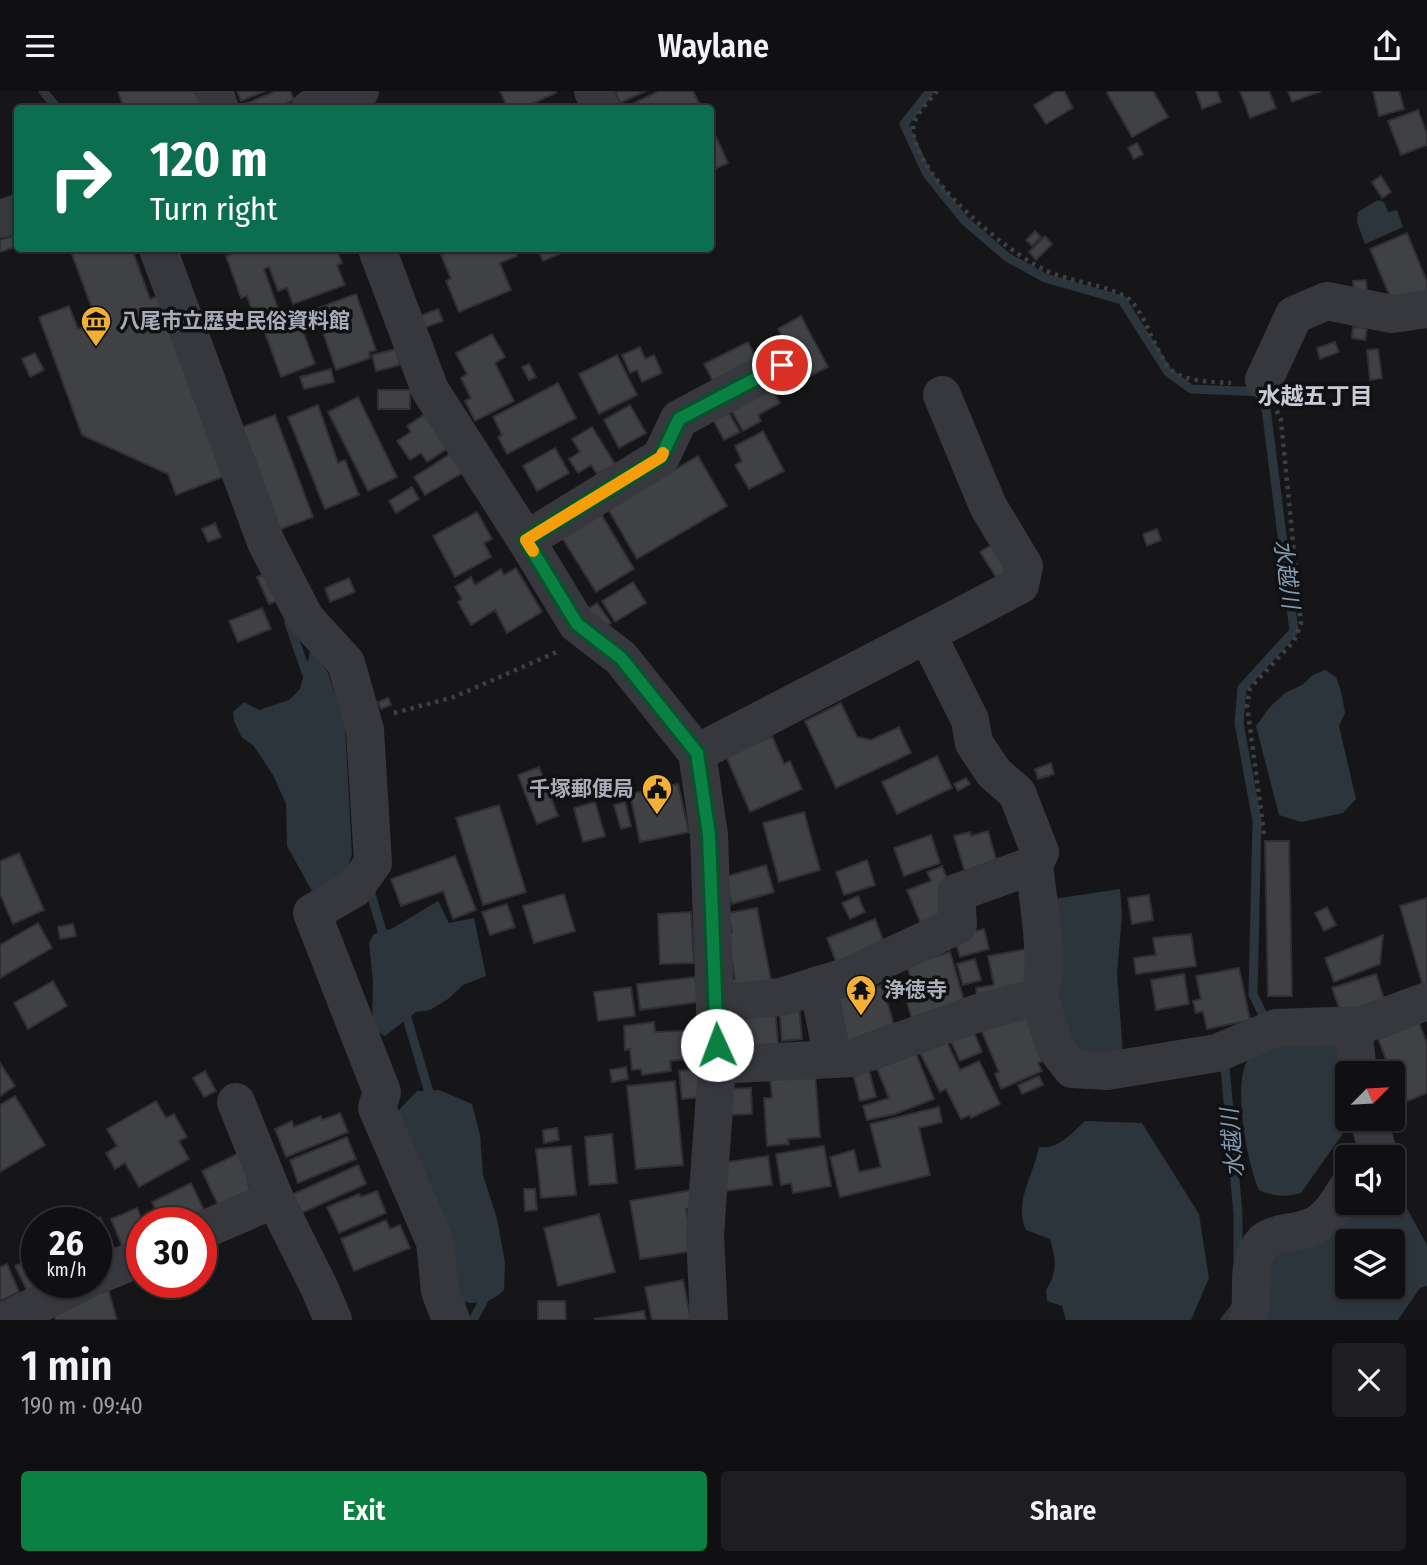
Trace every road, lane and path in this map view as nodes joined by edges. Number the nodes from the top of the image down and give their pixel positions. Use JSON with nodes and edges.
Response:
{"nodes":[{"id":1,"x":360,"y":91,"type":"edge"},
{"id":2,"x":937,"y":91,"type":"edge"},
{"id":3,"x":321,"y":105,"type":"edge"},
{"id":4,"x":159,"y":252,"type":"edge"},
{"id":5,"x":378,"y":252,"type":"edge"},
{"id":6,"x":1427,"y":309,"type":"edge"},
{"id":7,"x":782,"y":365,"type":"dead end"},
{"id":8,"x":1264,"y":380,"type":"junction"},
{"id":9,"x":942,"y":395,"type":"dead end"},
{"id":10,"x":526,"y":540,"type":"junction"},
{"id":11,"x":586,"y":631,"type":"junction"},
{"id":12,"x":927,"y":634,"type":"junction"},
{"id":13,"x":364,"y":723,"type":"junction"},
{"id":14,"x":697,"y":753,"type":"junction"},
{"id":15,"x":1264,"y":834,"type":"dead end"},
{"id":16,"x":1034,"y":865,"type":"junction"},
{"id":17,"x":818,"y":985,"type":"junction"},
{"id":18,"x":1039,"y":997,"type":"junction"},
{"id":19,"x":1427,"y":1001,"type":"edge"},
{"id":20,"x":715,"y":1004,"type":"junction"},
{"id":21,"x":1353,"y":1025,"type":"junction"},
{"id":22,"x":833,"y":1059,"type":"junction"},
{"id":23,"x":1357,"y":1061,"type":"edge"},
{"id":24,"x":717,"y":1065,"type":"junction"},
{"id":25,"x":236,"y":1102,"type":"dead end"},
{"id":26,"x":275,"y":1199,"type":"junction"},
{"id":27,"x":1335,"y":1207,"type":"edge"},
{"id":28,"x":217,"y":1224,"type":"edge"},
{"id":29,"x":51,"y":1298,"type":"edge"},
{"id":30,"x":7,"y":1320,"type":"edge"},
{"id":31,"x":332,"y":1320,"type":"edge"},
{"id":32,"x":451,"y":1320,"type":"edge"},
{"id":33,"x":709,"y":1320,"type":"edge"},
{"id":34,"x":1247,"y":1320,"type":"edge"}],
"edges":[{"from":1,"to":3,"type":"street"},
{"from":2,"to":8,"type":"path"},
{"from":4,"to":13,"type":"street"},
{"from":5,"to":10,"type":"street"},
{"from":6,"to":8,"type":"street"},
{"from":7,"to":10,"type":"street"},
{"from":8,"to":15,"type":"path"},
{"from":9,"to":12,"type":"street"},
{"from":10,"to":11,"type":"street"},
{"from":11,"to":13,"type":"path"},
{"from":11,"to":14,"type":"street"},
{"from":12,"to":14,"type":"street"},
{"from":12,"to":16,"type":"street"},
{"from":13,"to":32,"type":"street"},
{"from":14,"to":20,"type":"street"},
{"from":16,"to":17,"type":"street"},
{"from":16,"to":18,"type":"street"},
{"from":17,"to":20,"type":"street"},
{"from":17,"to":22,"type":"street"},
{"from":18,"to":21,"type":"street"},
{"from":18,"to":22,"type":"street"},
{"from":19,"to":21,"type":"street"},
{"from":20,"to":24,"type":"street"},
{"from":21,"to":23,"type":"street"},
{"from":22,"to":24,"type":"street"},
{"from":24,"to":33,"type":"street"},
{"from":25,"to":26,"type":"street"},
{"from":26,"to":28,"type":"street"},
{"from":26,"to":31,"type":"street"},
{"from":27,"to":34,"type":"street"},
{"from":29,"to":30,"type":"street"}]}
